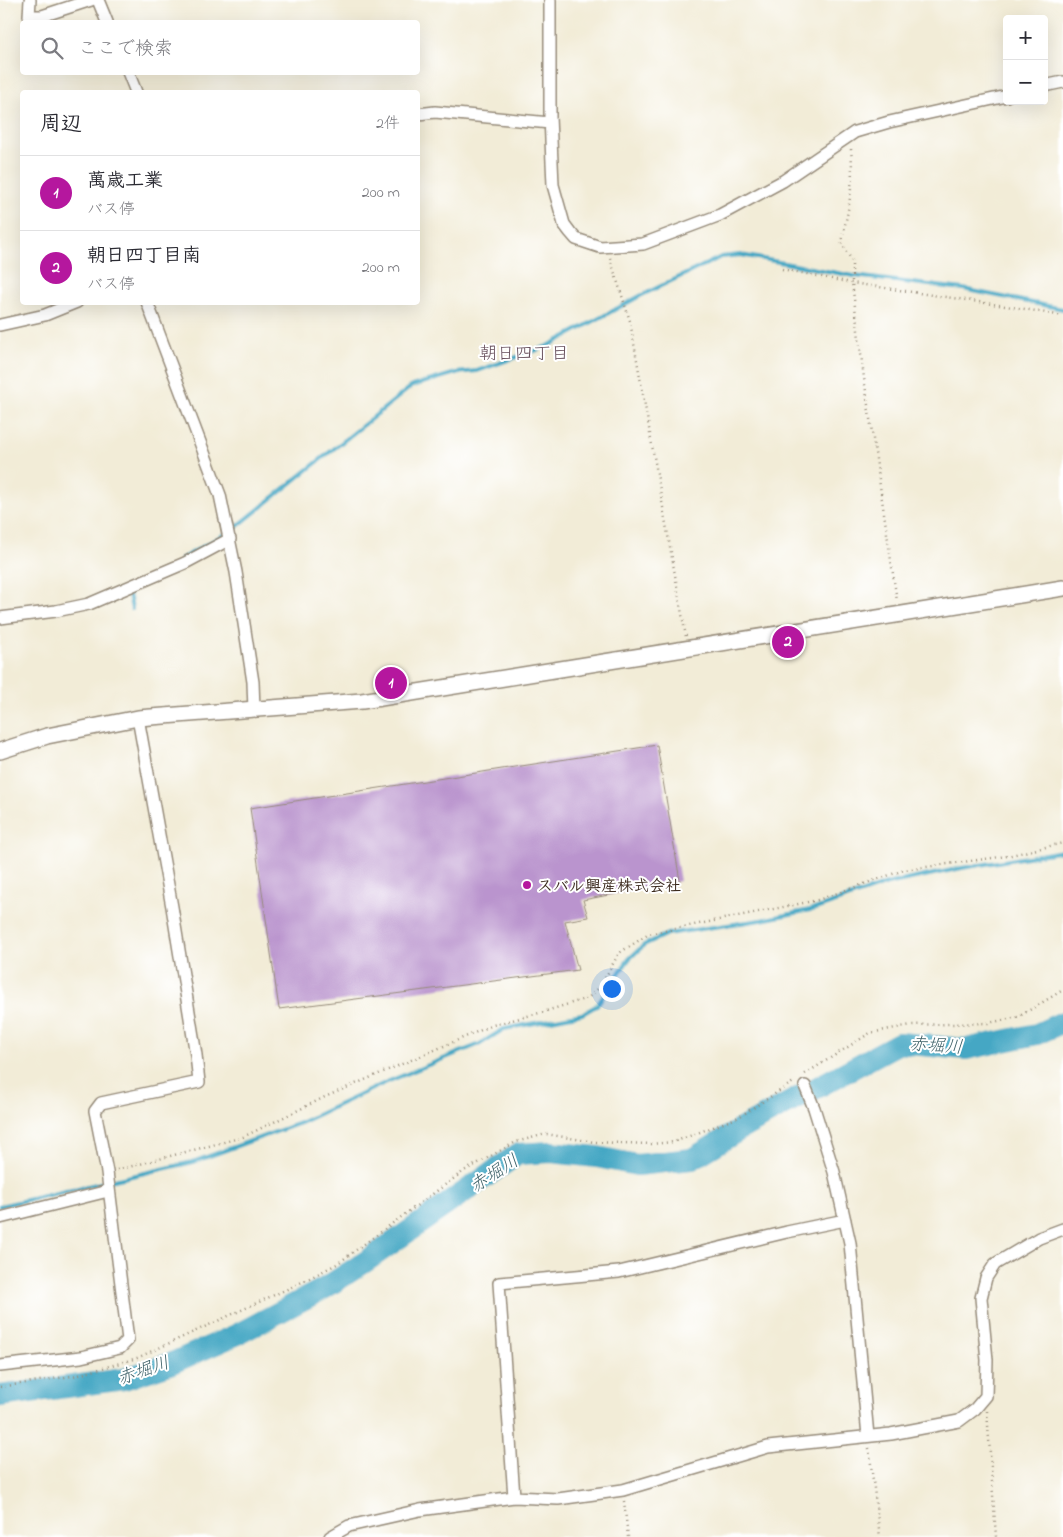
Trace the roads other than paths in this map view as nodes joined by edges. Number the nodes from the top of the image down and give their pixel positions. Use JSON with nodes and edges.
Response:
{"nodes":[{"id":1,"x":30,"y":0,"type":"edge"},
{"id":2,"x":92,"y":0,"type":"edge"},
{"id":3,"x":98,"y":0,"type":"edge"},
{"id":4,"x":550,"y":0,"type":"edge"},
{"id":5,"x":106,"y":20,"type":"edge"},
{"id":6,"x":129,"y":75,"type":"edge"},
{"id":7,"x":1063,"y":82,"type":"edge"},
{"id":8,"x":1048,"y":85,"type":"edge"},
{"id":9,"x":135,"y":90,"type":"edge"},
{"id":10,"x":1003,"y":97,"type":"edge"},
{"id":11,"x":420,"y":114,"type":"edge"},
{"id":12,"x":550,"y":123,"type":"junction"},
{"id":13,"x":70,"y":305,"type":"edge"},
{"id":14,"x":148,"y":305,"type":"edge"},
{"id":15,"x":0,"y":326,"type":"edge"},
{"id":16,"x":230,"y":539,"type":"junction"},
{"id":17,"x":1063,"y":588,"type":"edge"},
{"id":18,"x":0,"y":618,"type":"edge"},
{"id":19,"x":254,"y":710,"type":"junction"},
{"id":20,"x":138,"y":718,"type":"junction"},
{"id":21,"x":0,"y":751,"type":"edge"},
{"id":22,"x":805,"y":1086,"type":"dead end"},
{"id":23,"x":108,"y":1190,"type":"junction"},
{"id":24,"x":0,"y":1218,"type":"edge"},
{"id":25,"x":845,"y":1220,"type":"junction"},
{"id":26,"x":1063,"y":1229,"type":"edge"},
{"id":27,"x":0,"y":1366,"type":"edge"},
{"id":28,"x":868,"y":1436,"type":"junction"},
{"id":29,"x":514,"y":1497,"type":"junction"},
{"id":30,"x":330,"y":1537,"type":"edge"}],
"edges":[{"from":1,"to":2,"type":"street"},
{"from":3,"to":5,"type":"street"},
{"from":4,"to":12,"type":"street"},
{"from":6,"to":9,"type":"street"},
{"from":7,"to":8,"type":"street"},
{"from":10,"to":12,"type":"street"},
{"from":11,"to":12,"type":"street"},
{"from":13,"to":15,"type":"street"},
{"from":14,"to":16,"type":"street"},
{"from":16,"to":18,"type":"street"},
{"from":16,"to":19,"type":"street"},
{"from":17,"to":19,"type":"street"},
{"from":19,"to":20,"type":"street"},
{"from":20,"to":21,"type":"street"},
{"from":20,"to":23,"type":"street"},
{"from":22,"to":25,"type":"street"},
{"from":23,"to":24,"type":"street"},
{"from":23,"to":27,"type":"street"},
{"from":25,"to":28,"type":"street"},
{"from":25,"to":29,"type":"street"},
{"from":26,"to":28,"type":"street"},
{"from":28,"to":29,"type":"street"},
{"from":29,"to":30,"type":"street"}]}
